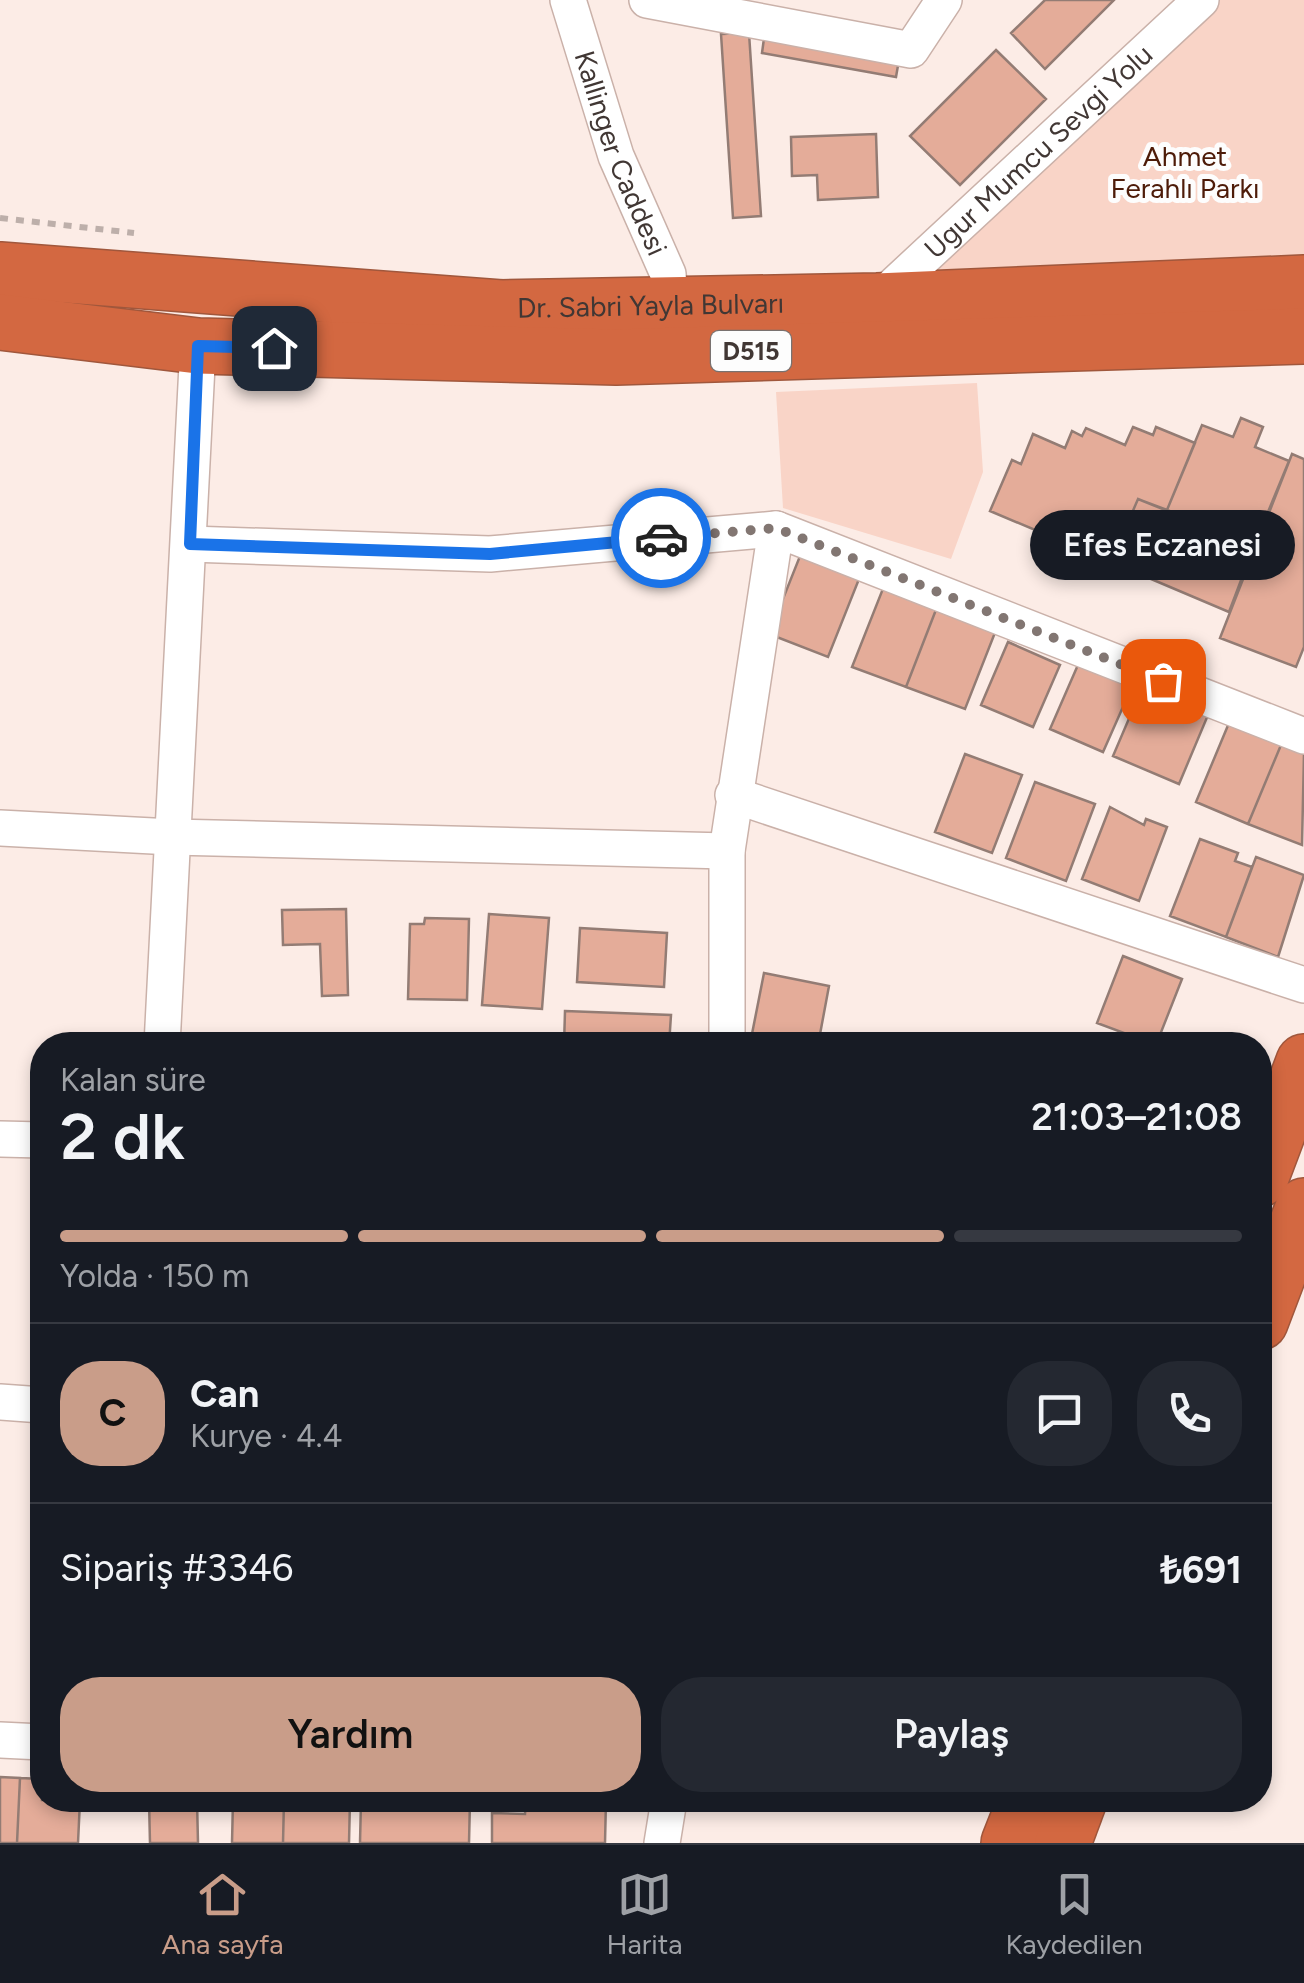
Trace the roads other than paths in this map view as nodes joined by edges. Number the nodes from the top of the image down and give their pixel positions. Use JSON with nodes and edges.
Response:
{"nodes":[{"id":1,"x":568,"y":0,"type":"edge"},
{"id":2,"x":647,"y":0,"type":"edge"},
{"id":3,"x":944,"y":0,"type":"edge"},
{"id":4,"x":1201,"y":0,"type":"edge"},
{"id":5,"x":703,"y":5,"type":"edge"},
{"id":6,"x":0,"y":270,"type":"edge"},
{"id":7,"x":1304,"y":283,"type":"edge"},
{"id":8,"x":877,"y":301,"type":"junction"},
{"id":9,"x":670,"y":307,"type":"junction"},
{"id":10,"x":0,"y":322,"type":"edge"},
{"id":11,"x":1304,"y":336,"type":"edge"},
{"id":12,"x":198,"y":346,"type":"junction"},
{"id":13,"x":776,"y":528,"type":"junction"},
{"id":14,"x":190,"y":544,"type":"junction"},
{"id":15,"x":1304,"y":736,"type":"edge"},
{"id":16,"x":733,"y":795,"type":"junction"},
{"id":17,"x":0,"y":828,"type":"edge"},
{"id":18,"x":172,"y":838,"type":"junction"},
{"id":19,"x":727,"y":851,"type":"junction"},
{"id":20,"x":1304,"y":985,"type":"edge"},
{"id":21,"x":163,"y":1032,"type":"edge"},
{"id":22,"x":728,"y":1032,"type":"edge"},
{"id":23,"x":1304,"y":1062,"type":"edge"},
{"id":24,"x":0,"y":1139,"type":"edge"},
{"id":25,"x":30,"y":1140,"type":"edge"},
{"id":26,"x":1272,"y":1147,"type":"edge"},
{"id":27,"x":1304,"y":1206,"type":"edge"},
{"id":28,"x":1272,"y":1290,"type":"edge"},
{"id":29,"x":0,"y":1402,"type":"edge"},
{"id":30,"x":30,"y":1403,"type":"edge"},
{"id":31,"x":0,"y":1740,"type":"edge"},
{"id":32,"x":30,"y":1741,"type":"edge"},
{"id":33,"x":667,"y":1812,"type":"edge"},
{"id":34,"x":1021,"y":1812,"type":"edge"},
{"id":35,"x":1075,"y":1812,"type":"edge"},
{"id":36,"x":662,"y":1843,"type":"edge"},
{"id":37,"x":1009,"y":1843,"type":"edge"},
{"id":38,"x":1063,"y":1843,"type":"edge"}],
"edges":[{"from":1,"to":9,"type":"street","name":"Kallinger Caddesi"},
{"from":2,"to":5,"type":"street"},
{"from":3,"to":5,"type":"street"},
{"from":4,"to":8,"type":"street","name":"Ugur Mumcu Sevgi Yolu"},
{"from":6,"to":9,"type":"highway","name":"Dr. Sabri Yayla Bulvarı","number":"D515"},
{"from":7,"to":8,"type":"highway","name":"Dr. Sabri Yayla Bulvarı","number":"D515"},
{"from":8,"to":9,"type":"highway","name":"Dr. Sabri Yayla Bulvarı","number":"D515"},
{"from":10,"to":12,"type":"highway","name":"Dr. Sabri Yayla Bulvarı","number":"D515"},
{"from":11,"to":12,"type":"highway","name":"Dr. Sabri Yayla Bulvarı","number":"D515"},
{"from":12,"to":14,"type":"street"},
{"from":13,"to":14,"type":"street"},
{"from":13,"to":15,"type":"street"},
{"from":13,"to":16,"type":"street"},
{"from":14,"to":18,"type":"street"},
{"from":16,"to":19,"type":"street"},
{"from":16,"to":20,"type":"street"},
{"from":17,"to":18,"type":"street"},
{"from":18,"to":19,"type":"street"},
{"from":18,"to":21,"type":"street"},
{"from":19,"to":22,"type":"street"},
{"from":23,"to":26,"type":"highway"},
{"from":24,"to":25,"type":"street"},
{"from":27,"to":28,"type":"highway"},
{"from":29,"to":30,"type":"street"},
{"from":31,"to":32,"type":"street"},
{"from":33,"to":36,"type":"street"},
{"from":34,"to":37,"type":"highway"},
{"from":35,"to":38,"type":"highway"}]}
